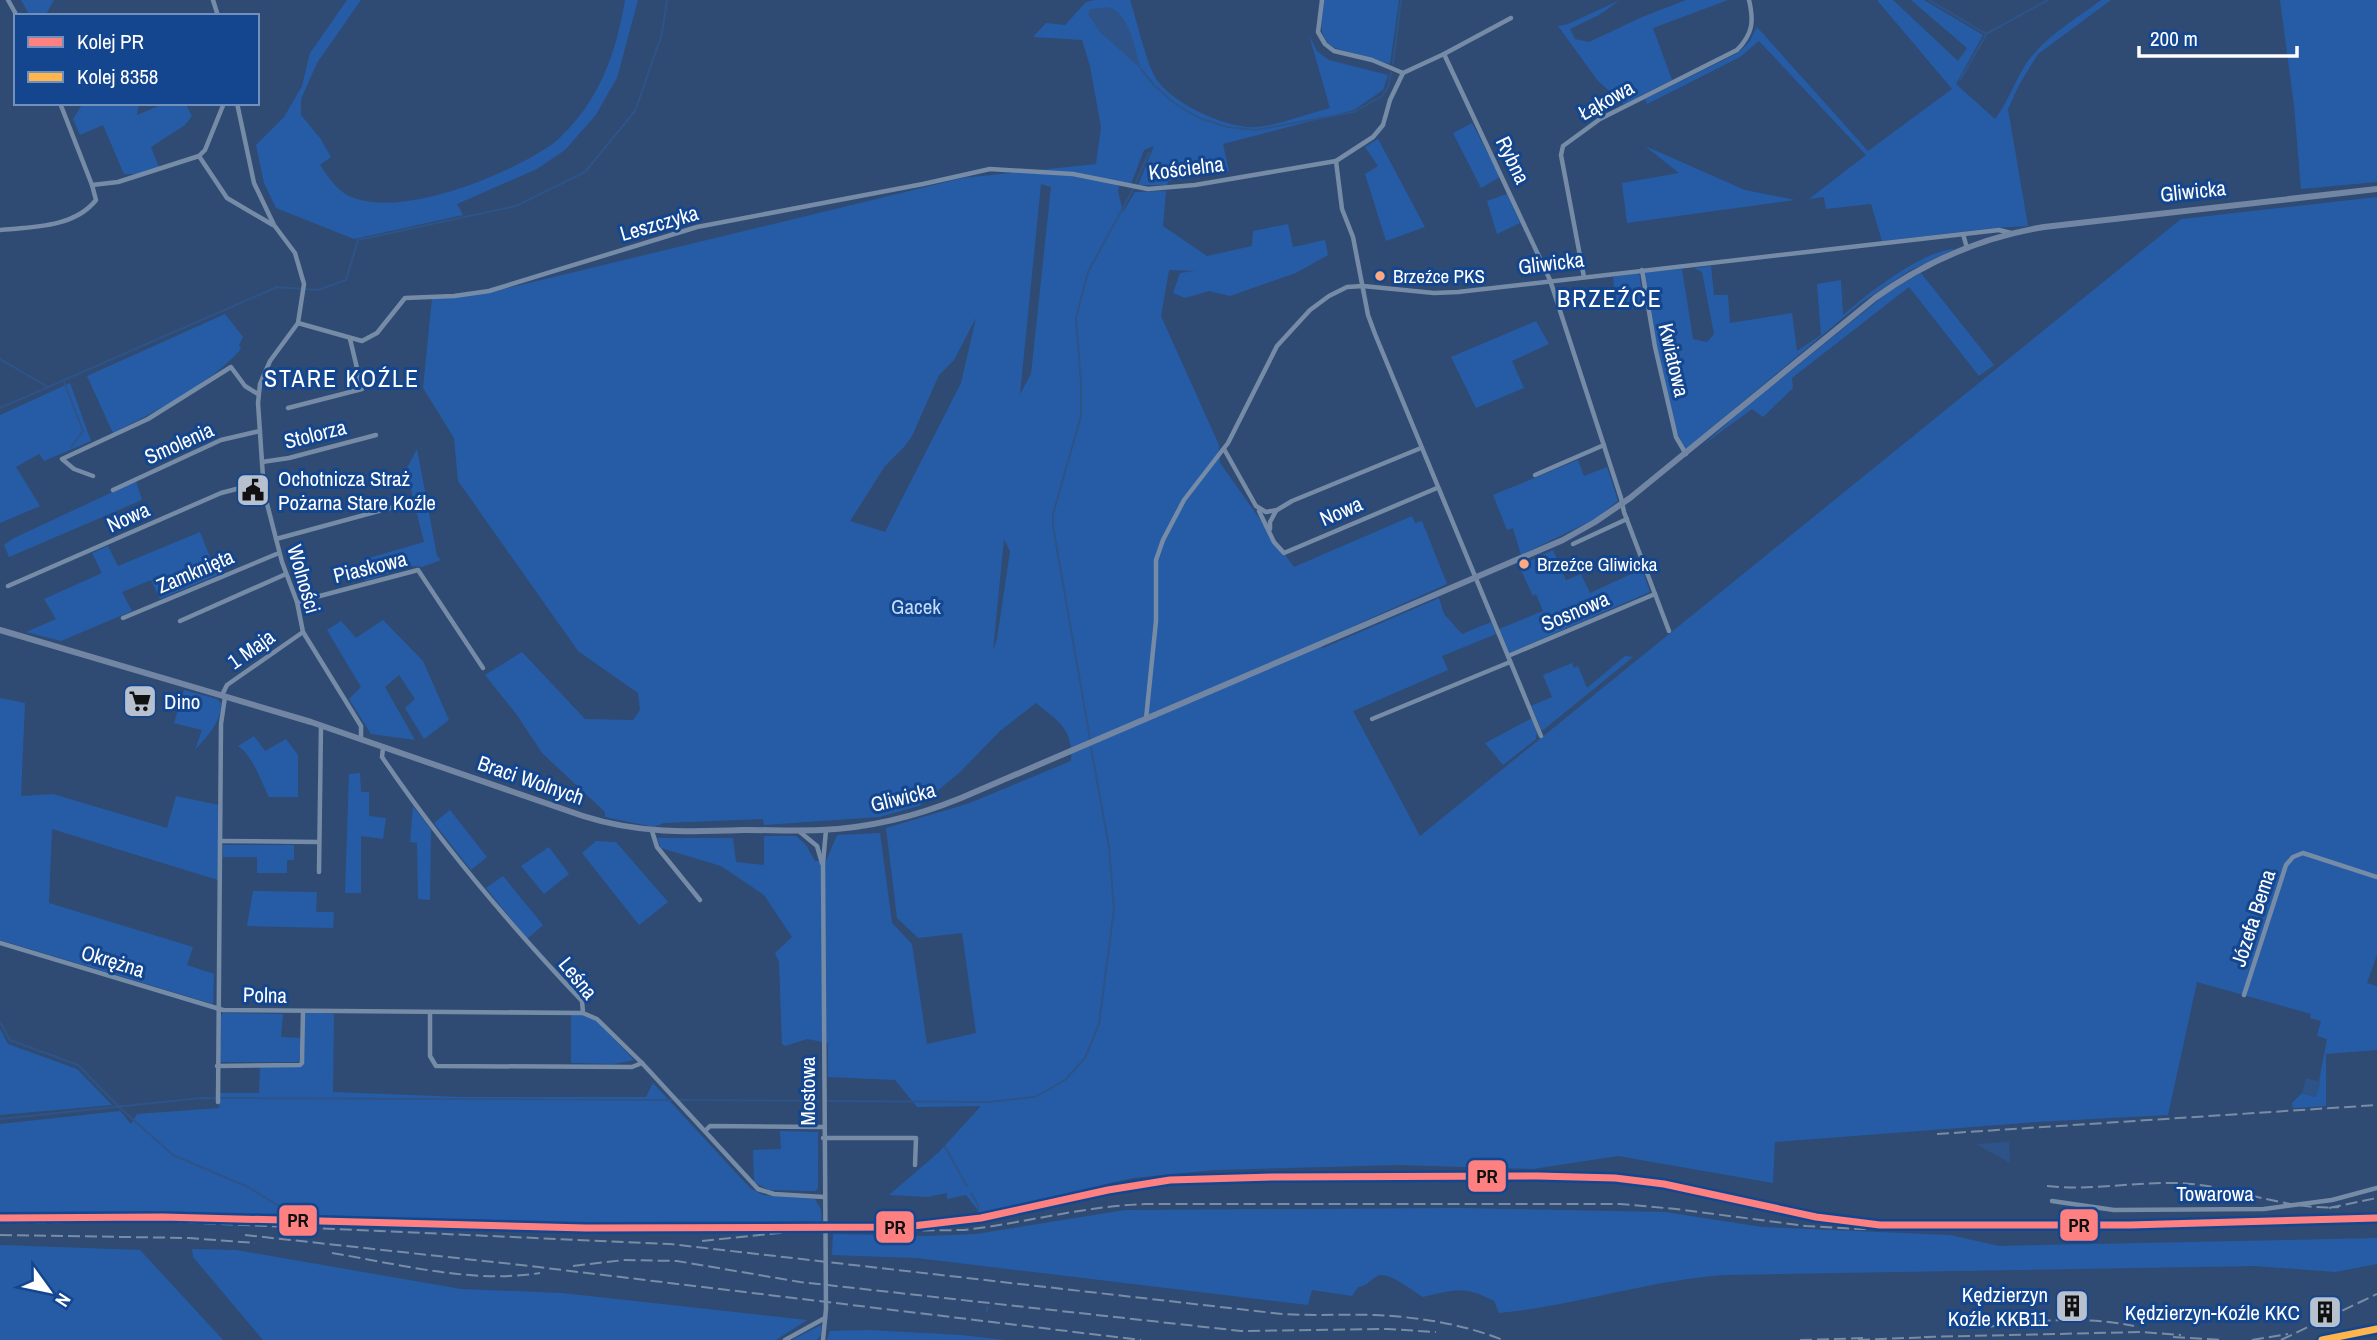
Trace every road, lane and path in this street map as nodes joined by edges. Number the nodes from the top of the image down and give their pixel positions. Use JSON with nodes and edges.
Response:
{"nodes":[{"id":1,"x":1322,"y":0,"type":"edge"},
{"id":2,"x":1749,"y":0,"type":"edge"},
{"id":3,"x":1511,"y":18,"type":"dead end"},
{"id":4,"x":1444,"y":54,"type":"junction"},
{"id":5,"x":1403,"y":73,"type":"junction"},
{"id":6,"x":61,"y":105,"type":"edge"},
{"id":7,"x":223,"y":105,"type":"edge"},
{"id":8,"x":237,"y":105,"type":"edge"},
{"id":9,"x":199,"y":156,"type":"junction"},
{"id":10,"x":1336,"y":161,"type":"junction"},
{"id":11,"x":997,"y":169,"type":"joint"},
{"id":12,"x":92,"y":185,"type":"junction"},
{"id":13,"x":2377,"y":189,"type":"edge"},
{"id":14,"x":274,"y":225,"type":"junction"},
{"id":15,"x":0,"y":230,"type":"edge"},
{"id":16,"x":2012,"y":233,"type":"junction"},
{"id":17,"x":1963,"y":234,"type":"junction"},
{"id":18,"x":1967,"y":248,"type":"junction"},
{"id":19,"x":1642,"y":270,"type":"junction"},
{"id":20,"x":1584,"y":277,"type":"junction"},
{"id":21,"x":1550,"y":280,"type":"junction"},
{"id":22,"x":1363,"y":286,"type":"junction"},
{"id":23,"x":298,"y":323,"type":"junction"},
{"id":24,"x":350,"y":339,"type":"junction"},
{"id":25,"x":258,"y":394,"type":"junction"},
{"id":26,"x":288,"y":408,"type":"dead end"},
{"id":27,"x":260,"y":431,"type":"junction"},
{"id":28,"x":376,"y":435,"type":"dead end"},
{"id":29,"x":1604,"y":445,"type":"junction"},
{"id":30,"x":1421,"y":447,"type":"junction"},
{"id":31,"x":1224,"y":449,"type":"junction"},
{"id":32,"x":1686,"y":454,"type":"junction"},
{"id":33,"x":1215,"y":460,"type":"junction"},
{"id":34,"x":262,"y":462,"type":"junction"},
{"id":35,"x":1230,"y":462,"type":"junction"},
{"id":36,"x":1535,"y":475,"type":"dead end"},
{"id":37,"x":93,"y":477,"type":"dead end"},
{"id":38,"x":263,"y":482,"type":"junction"},
{"id":39,"x":1437,"y":488,"type":"junction"},
{"id":40,"x":113,"y":490,"type":"dead end"},
{"id":41,"x":412,"y":502,"type":"dead end"},
{"id":42,"x":1622,"y":505,"type":"junction"},
{"id":43,"x":1259,"y":510,"type":"junction"},
{"id":44,"x":1277,"y":510,"type":"junction"},
{"id":45,"x":1627,"y":519,"type":"junction"},
{"id":46,"x":1270,"y":530,"type":"junction"},
{"id":47,"x":276,"y":539,"type":"junction"},
{"id":48,"x":1573,"y":544,"type":"dead end"},
{"id":49,"x":279,"y":553,"type":"junction"},
{"id":50,"x":286,"y":574,"type":"junction"},
{"id":51,"x":1476,"y":579,"type":"junction"},
{"id":52,"x":8,"y":586,"type":"dead end"},
{"id":53,"x":1655,"y":594,"type":"junction"},
{"id":54,"x":297,"y":602,"type":"junction"},
{"id":55,"x":122,"y":618,"type":"dead end"},
{"id":56,"x":180,"y":621,"type":"dead end"},
{"id":57,"x":0,"y":630,"type":"edge"},
{"id":58,"x":1669,"y":631,"type":"dead end"},
{"id":59,"x":303,"y":632,"type":"junction"},
{"id":60,"x":1508,"y":656,"type":"junction"},
{"id":61,"x":1510,"y":662,"type":"junction"},
{"id":62,"x":483,"y":668,"type":"dead end"},
{"id":63,"x":223,"y":696,"type":"junction"},
{"id":64,"x":1372,"y":719,"type":"dead end"},
{"id":65,"x":1146,"y":720,"type":"junction"},
{"id":66,"x":321,"y":725,"type":"junction"},
{"id":67,"x":1541,"y":736,"type":"dead end"},
{"id":68,"x":361,"y":740,"type":"junction"},
{"id":69,"x":383,"y":748,"type":"junction"},
{"id":70,"x":652,"y":831,"type":"junction"},
{"id":71,"x":799,"y":831,"type":"junction"},
{"id":72,"x":822,"y":831,"type":"junction"},
{"id":73,"x":220,"y":842,"type":"junction"},
{"id":74,"x":319,"y":842,"type":"junction"},
{"id":75,"x":823,"y":863,"type":"junction"},
{"id":76,"x":319,"y":872,"type":"dead end"},
{"id":77,"x":2377,"y":877,"type":"edge"},
{"id":78,"x":700,"y":900,"type":"dead end"},
{"id":79,"x":0,"y":943,"type":"edge"},
{"id":80,"x":2244,"y":995,"type":"dead end"},
{"id":81,"x":217,"y":1008,"type":"junction"},
{"id":82,"x":303,"y":1011,"type":"junction"},
{"id":83,"x":430,"y":1012,"type":"junction"},
{"id":84,"x":583,"y":1013,"type":"junction"},
{"id":85,"x":642,"y":1063,"type":"junction"},
{"id":86,"x":217,"y":1066,"type":"junction"},
{"id":87,"x":218,"y":1099,"type":"dead end"},
{"id":88,"x":823,"y":1127,"type":"junction"},
{"id":89,"x":706,"y":1130,"type":"junction"},
{"id":90,"x":823,"y":1138,"type":"junction"},
{"id":91,"x":915,"y":1165,"type":"dead end"},
{"id":92,"x":2377,"y":1188,"type":"edge"},
{"id":93,"x":824,"y":1197,"type":"junction"},
{"id":94,"x":2052,"y":1201,"type":"dead end"},
{"id":95,"x":825,"y":1318,"type":"junction"},
{"id":96,"x":785,"y":1340,"type":"edge"},
{"id":97,"x":823,"y":1340,"type":"edge"}],
"edges":[{"from":1,"to":5,"type":"street"},
{"from":2,"to":20,"type":"street","name":"Łąkowa"},
{"from":3,"to":4,"type":"street"},
{"from":4,"to":5,"type":"street"},
{"from":4,"to":21,"type":"street","name":"Rybna"},
{"from":5,"to":10,"type":"street"},
{"from":6,"to":12,"type":"street"},
{"from":7,"to":9,"type":"street"},
{"from":8,"to":14,"type":"street","name":"Wolności"},
{"from":9,"to":12,"type":"street"},
{"from":9,"to":14,"type":"street"},
{"from":10,"to":11,"type":"street","name":"Kościelna"},
{"from":10,"to":22,"type":"street"},
{"from":11,"to":24,"type":"street","name":"Leszczyka"},
{"from":12,"to":15,"type":"street"},
{"from":13,"to":16,"type":"main road","name":"Gliwicka"},
{"from":14,"to":23,"type":"street","name":"Wolności"},
{"from":16,"to":17,"type":"street","name":"Gliwicka"},
{"from":16,"to":18,"type":"main road","name":"Gliwicka"},
{"from":17,"to":18,"type":"street"},
{"from":17,"to":19,"type":"street","name":"Gliwicka"},
{"from":18,"to":32,"type":"main road","name":"Gliwicka"},
{"from":19,"to":20,"type":"street","name":"Gliwicka"},
{"from":19,"to":32,"type":"street","name":"Kwiatowa"},
{"from":20,"to":21,"type":"street","name":"Gliwicka"},
{"from":21,"to":22,"type":"street","name":"Gliwicka"},
{"from":21,"to":29,"type":"street","name":"Rybna"},
{"from":22,"to":30,"type":"street"},
{"from":22,"to":31,"type":"street","name":"Gliwicka"},
{"from":23,"to":24,"type":"street"},
{"from":23,"to":25,"type":"street","name":"Wolności"},
{"from":24,"to":26,"type":"street"},
{"from":25,"to":27,"type":"street","name":"Wolności"},
{"from":25,"to":37,"type":"street"},
{"from":27,"to":34,"type":"street","name":"Wolności"},
{"from":27,"to":40,"type":"street","name":"Smolenia"},
{"from":28,"to":34,"type":"street","name":"Stolorza"},
{"from":29,"to":36,"type":"street"},
{"from":29,"to":42,"type":"street","name":"Rybna"},
{"from":30,"to":39,"type":"street"},
{"from":30,"to":44,"type":"street","name":"Nowa"},
{"from":31,"to":33,"type":"street","name":"Gliwicka"},
{"from":31,"to":35,"type":"street","name":"Nowa"},
{"from":32,"to":42,"type":"main road","name":"Gliwicka"},
{"from":33,"to":35,"type":"street"},
{"from":33,"to":65,"type":"street","name":"Gliwicka"},
{"from":34,"to":38,"type":"street","name":"Wolności"},
{"from":35,"to":43,"type":"street","name":"Nowa"},
{"from":38,"to":47,"type":"street","name":"Wolności"},
{"from":38,"to":52,"type":"street","name":"Nowa"},
{"from":39,"to":46,"type":"street","name":"Nowa"},
{"from":39,"to":51,"type":"street"},
{"from":41,"to":47,"type":"street"},
{"from":42,"to":45,"type":"street","name":"Rybna"},
{"from":42,"to":51,"type":"main road","name":"Gliwicka"},
{"from":43,"to":44,"type":"street","name":"Nowa"},
{"from":43,"to":46,"type":"street","name":"Nowa"},
{"from":44,"to":46,"type":"street"},
{"from":45,"to":48,"type":"street"},
{"from":45,"to":53,"type":"street","name":"Rybna"},
{"from":47,"to":49,"type":"street","name":"Wolności"},
{"from":49,"to":50,"type":"street","name":"Wolności"},
{"from":49,"to":55,"type":"street","name":"Zamknięta"},
{"from":50,"to":54,"type":"street","name":"Wolności"},
{"from":50,"to":56,"type":"street"},
{"from":51,"to":60,"type":"street"},
{"from":51,"to":65,"type":"main road","name":"Gliwicka"},
{"from":53,"to":58,"type":"street","name":"Rybna"},
{"from":53,"to":60,"type":"street","name":"Sosnowa"},
{"from":54,"to":59,"type":"street","name":"Wolności"},
{"from":54,"to":62,"type":"street","name":"Piaskowa"},
{"from":57,"to":63,"type":"main road","name":"Braci Wolnych"},
{"from":59,"to":63,"type":"street","name":"1 Maja"},
{"from":59,"to":68,"type":"street","name":"Wolności"},
{"from":60,"to":61,"type":"street"},
{"from":61,"to":64,"type":"street"},
{"from":61,"to":67,"type":"street"},
{"from":63,"to":66,"type":"main road","name":"Braci Wolnych"},
{"from":63,"to":73,"type":"street","name":"Polna"},
{"from":65,"to":72,"type":"main road","name":"Gliwicka"},
{"from":66,"to":68,"type":"main road","name":"Braci Wolnych"},
{"from":66,"to":74,"type":"street"},
{"from":68,"to":69,"type":"main road","name":"Braci Wolnych"},
{"from":69,"to":70,"type":"main road","name":"Braci Wolnych"},
{"from":69,"to":84,"type":"street","name":"Leśna"},
{"from":70,"to":71,"type":"main road","name":"Gliwicka"},
{"from":70,"to":78,"type":"street"},
{"from":71,"to":72,"type":"main road","name":"Gliwicka"},
{"from":71,"to":75,"type":"street","name":"Mostowa"},
{"from":72,"to":75,"type":"street","name":"Mostowa"},
{"from":73,"to":74,"type":"street"},
{"from":73,"to":81,"type":"street","name":"Polna"},
{"from":74,"to":76,"type":"street"},
{"from":75,"to":88,"type":"street","name":"Mostowa"},
{"from":77,"to":80,"type":"street","name":"Józefa Bema"},
{"from":79,"to":81,"type":"street","name":"Okrężna"},
{"from":81,"to":82,"type":"street","name":"Polna"},
{"from":81,"to":86,"type":"street"},
{"from":82,"to":83,"type":"street","name":"Polna"},
{"from":82,"to":86,"type":"street"},
{"from":83,"to":84,"type":"street","name":"Polna"},
{"from":83,"to":85,"type":"street"},
{"from":84,"to":85,"type":"street","name":"Leśna"},
{"from":85,"to":89,"type":"street","name":"Leśna"},
{"from":86,"to":87,"type":"street"},
{"from":88,"to":89,"type":"street"},
{"from":88,"to":90,"type":"street","name":"Mostowa"},
{"from":89,"to":93,"type":"street","name":"Leśna"},
{"from":90,"to":91,"type":"street"},
{"from":90,"to":93,"type":"street","name":"Mostowa"},
{"from":92,"to":94,"type":"street","name":"Towarowa"},
{"from":93,"to":95,"type":"street","name":"Mostowa"},
{"from":95,"to":96,"type":"street"},
{"from":95,"to":97,"type":"street","name":"Mostowa"}]}
